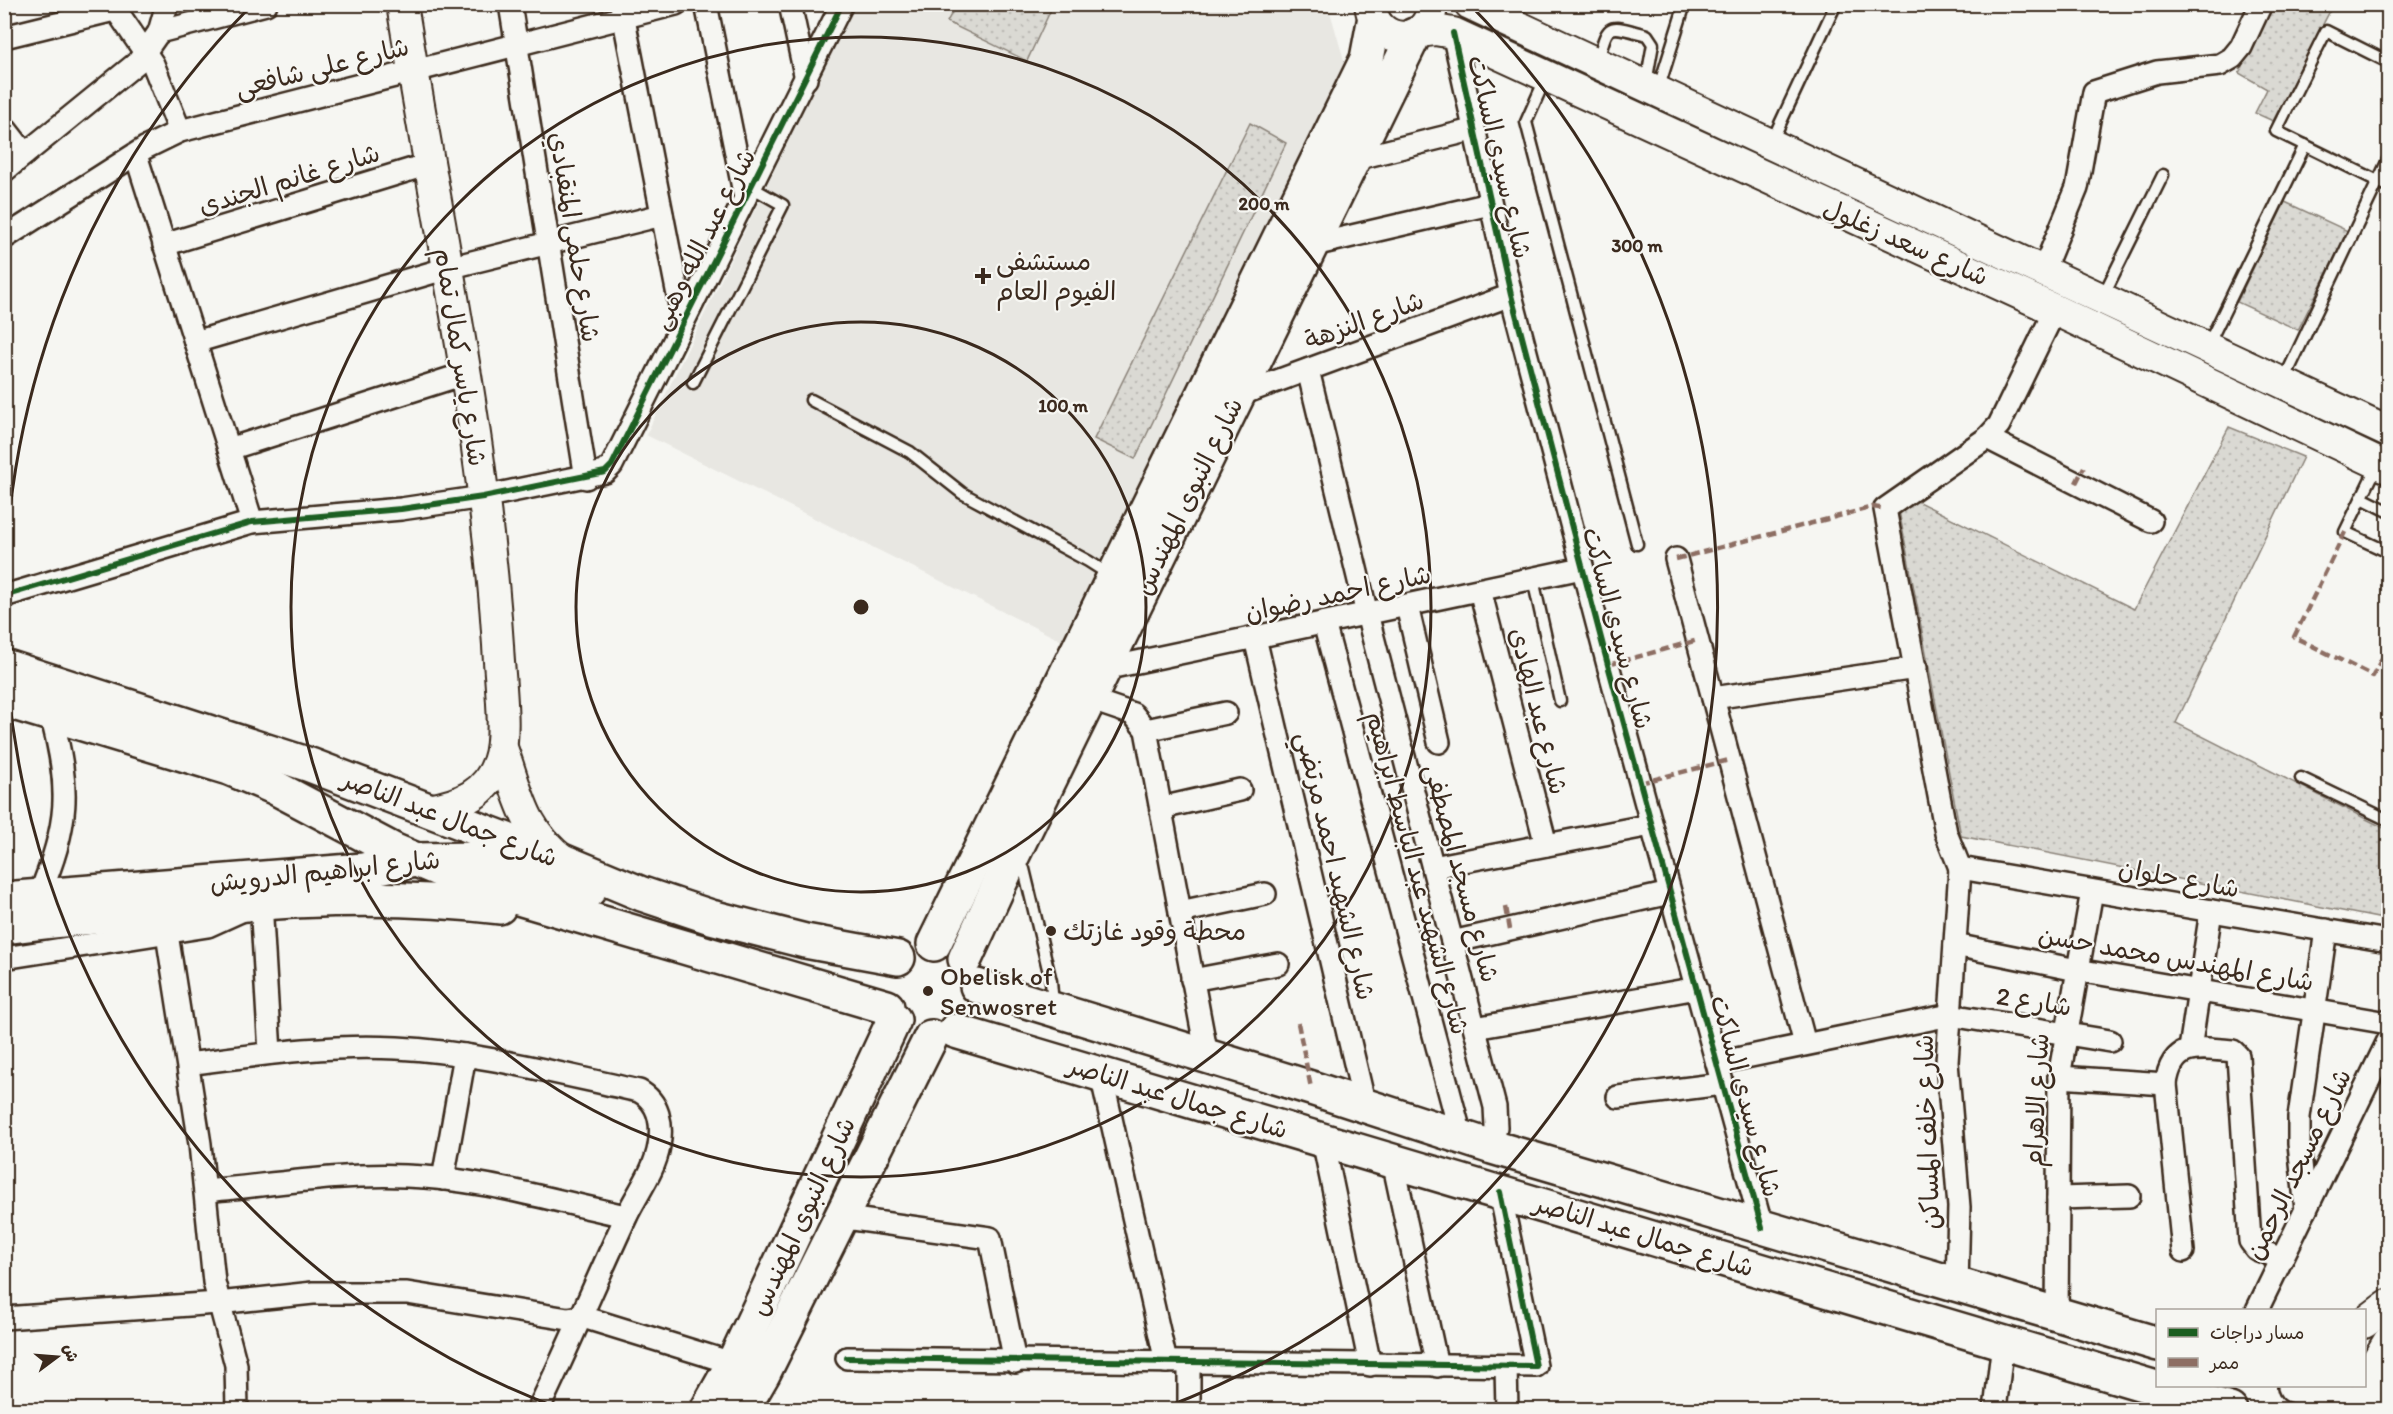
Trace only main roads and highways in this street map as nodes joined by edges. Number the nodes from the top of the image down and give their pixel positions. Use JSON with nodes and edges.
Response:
{"nodes":[{"id":1,"x":402,"y":4,"type":"edge"},
{"id":2,"x":1432,"y":4,"type":"edge"},
{"id":3,"x":1470,"y":4,"type":"edge"},
{"id":4,"x":1372,"y":13,"type":"edge"},
{"id":5,"x":1416,"y":33,"type":"junction"},
{"id":6,"x":1771,"y":144,"type":"junction"},
{"id":7,"x":1756,"y":175,"type":"junction"},
{"id":8,"x":1318,"y":194,"type":"junction"},
{"id":9,"x":1303,"y":236,"type":"junction"},
{"id":10,"x":2283,"y":382,"type":"junction"},
{"id":11,"x":2268,"y":412,"type":"junction"},
{"id":12,"x":2388,"y":432,"type":"edge"},
{"id":13,"x":2385,"y":457,"type":"edge"},
{"id":14,"x":1126,"y":586,"type":"junction"},
{"id":15,"x":4,"y":666,"type":"edge"},
{"id":16,"x":4,"y":700,"type":"edge"},
{"id":17,"x":502,"y":748,"type":"junction"},
{"id":18,"x":428,"y":810,"type":"junction"},
{"id":19,"x":416,"y":860,"type":"junction"},
{"id":20,"x":565,"y":862,"type":"junction"},
{"id":21,"x":642,"y":894,"type":"junction"},
{"id":22,"x":4,"y":899,"type":"edge"},
{"id":23,"x":711,"y":917,"type":"junction"},
{"id":24,"x":588,"y":918,"type":"junction"},
{"id":25,"x":4,"y":927,"type":"edge"},
{"id":26,"x":934,"y":944,"type":"junction"},
{"id":27,"x":702,"y":951,"type":"junction"},
{"id":28,"x":898,"y":958,"type":"junction"},
{"id":29,"x":971,"y":972,"type":"junction"},
{"id":30,"x":890,"y":1013,"type":"junction"},
{"id":31,"x":943,"y":1034,"type":"junction"},
{"id":32,"x":2388,"y":1305,"type":"edge"},
{"id":33,"x":2366,"y":1322,"type":"edge"},
{"id":34,"x":2156,"y":1344,"type":"edge"},
{"id":35,"x":2386,"y":1346,"type":"edge"},
{"id":36,"x":748,"y":1368,"type":"junction"},
{"id":37,"x":2299,"y":1387,"type":"edge"},
{"id":38,"x":2372,"y":1407,"type":"edge"},
{"id":39,"x":2225,"y":1409,"type":"edge"},
{"id":40,"x":706,"y":1410,"type":"edge"},
{"id":41,"x":742,"y":1410,"type":"edge"}],
"edges":[{"from":1,"to":17,"type":"main road","name":"شارع ياسر كمال تمام"},
{"from":2,"to":5,"type":"main road"},
{"from":3,"to":6,"type":"main road","name":"شارع سعد زغلول"},
{"from":4,"to":5,"type":"main road","name":"شارع سعد زغلول"},
{"from":4,"to":8,"type":"main road","name":"شارع النبوى المهندس"},
{"from":5,"to":7,"type":"main road","name":"شارع سعد زغلول"},
{"from":5,"to":8,"type":"main road","name":"شارع النبوى المهندس"},
{"from":6,"to":7,"type":"main road"},
{"from":6,"to":10,"type":"main road","name":"شارع سعد زغلول"},
{"from":7,"to":11,"type":"main road","name":"شارع سعد زغلول"},
{"from":8,"to":9,"type":"main road","name":"شارع النبوى المهندس"},
{"from":9,"to":14,"type":"main road","name":"شارع النبوى المهندس"},
{"from":9,"to":14,"type":"main road","name":"شارع النبوى المهندس"},
{"from":10,"to":11,"type":"main road"},
{"from":10,"to":12,"type":"main road","name":"شارع سعد زغلول"},
{"from":11,"to":13,"type":"main road","name":"شارع سعد زغلول"},
{"from":14,"to":26,"type":"main road","name":"شارع النبوى المهندس"},
{"from":14,"to":29,"type":"main road","name":"شارع النبوى المهندس"},
{"from":15,"to":18,"type":"main road","name":"شارع جمال عبد الناصر"},
{"from":16,"to":19,"type":"main road","name":"شارع جمال عبد الناصر"},
{"from":17,"to":18,"type":"main road","name":"شارع ياسر كمال تمام"},
{"from":17,"to":20,"type":"main road","name":"شارع ياسر كمال تمام"},
{"from":18,"to":20,"type":"main road","name":"شارع جمال عبد الناصر"},
{"from":19,"to":21,"type":"main road","name":"شارع ابراهيم الدرويش"},
{"from":19,"to":22,"type":"main road","name":"شارع ابراهيم الدرويش"},
{"from":19,"to":24,"type":"main road","name":"شارع جمال عبد الناصر"},
{"from":20,"to":21,"type":"main road","name":"شارع جمال عبد الناصر"},
{"from":21,"to":23,"type":"main road","name":"شارع جمال عبد الناصر"},
{"from":23,"to":27,"type":"main road"},
{"from":23,"to":28,"type":"main road","name":"شارع جمال عبد الناصر"},
{"from":24,"to":25,"type":"main road","name":"شارع ابراهيم الدرويش"},
{"from":24,"to":27,"type":"main road","name":"شارع جمال عبد الناصر"},
{"from":26,"to":28,"type":"main road"},
{"from":26,"to":29,"type":"main road"},
{"from":27,"to":30,"type":"main road","name":"شارع جمال عبد الناصر"},
{"from":28,"to":30,"type":"main road"},
{"from":29,"to":31,"type":"main road"},
{"from":29,"to":34,"type":"main road","name":"شارع جمال عبد الناصر"},
{"from":30,"to":31,"type":"main road"},
{"from":30,"to":36,"type":"main road","name":"شارع النبوى المهندس"},
{"from":31,"to":36,"type":"main road","name":"شارع النبوى المهندس"},
{"from":31,"to":39,"type":"main road","name":"شارع جمال عبد الناصر"},
{"from":32,"to":33,"type":"main road"},
{"from":35,"to":38,"type":"main road"},
{"from":36,"to":40,"type":"main road","name":"شارع النبوى المهندس"},
{"from":36,"to":41,"type":"main road","name":"شارع النبوى المهندس"},
{"from":37,"to":38,"type":"main road"}]}
